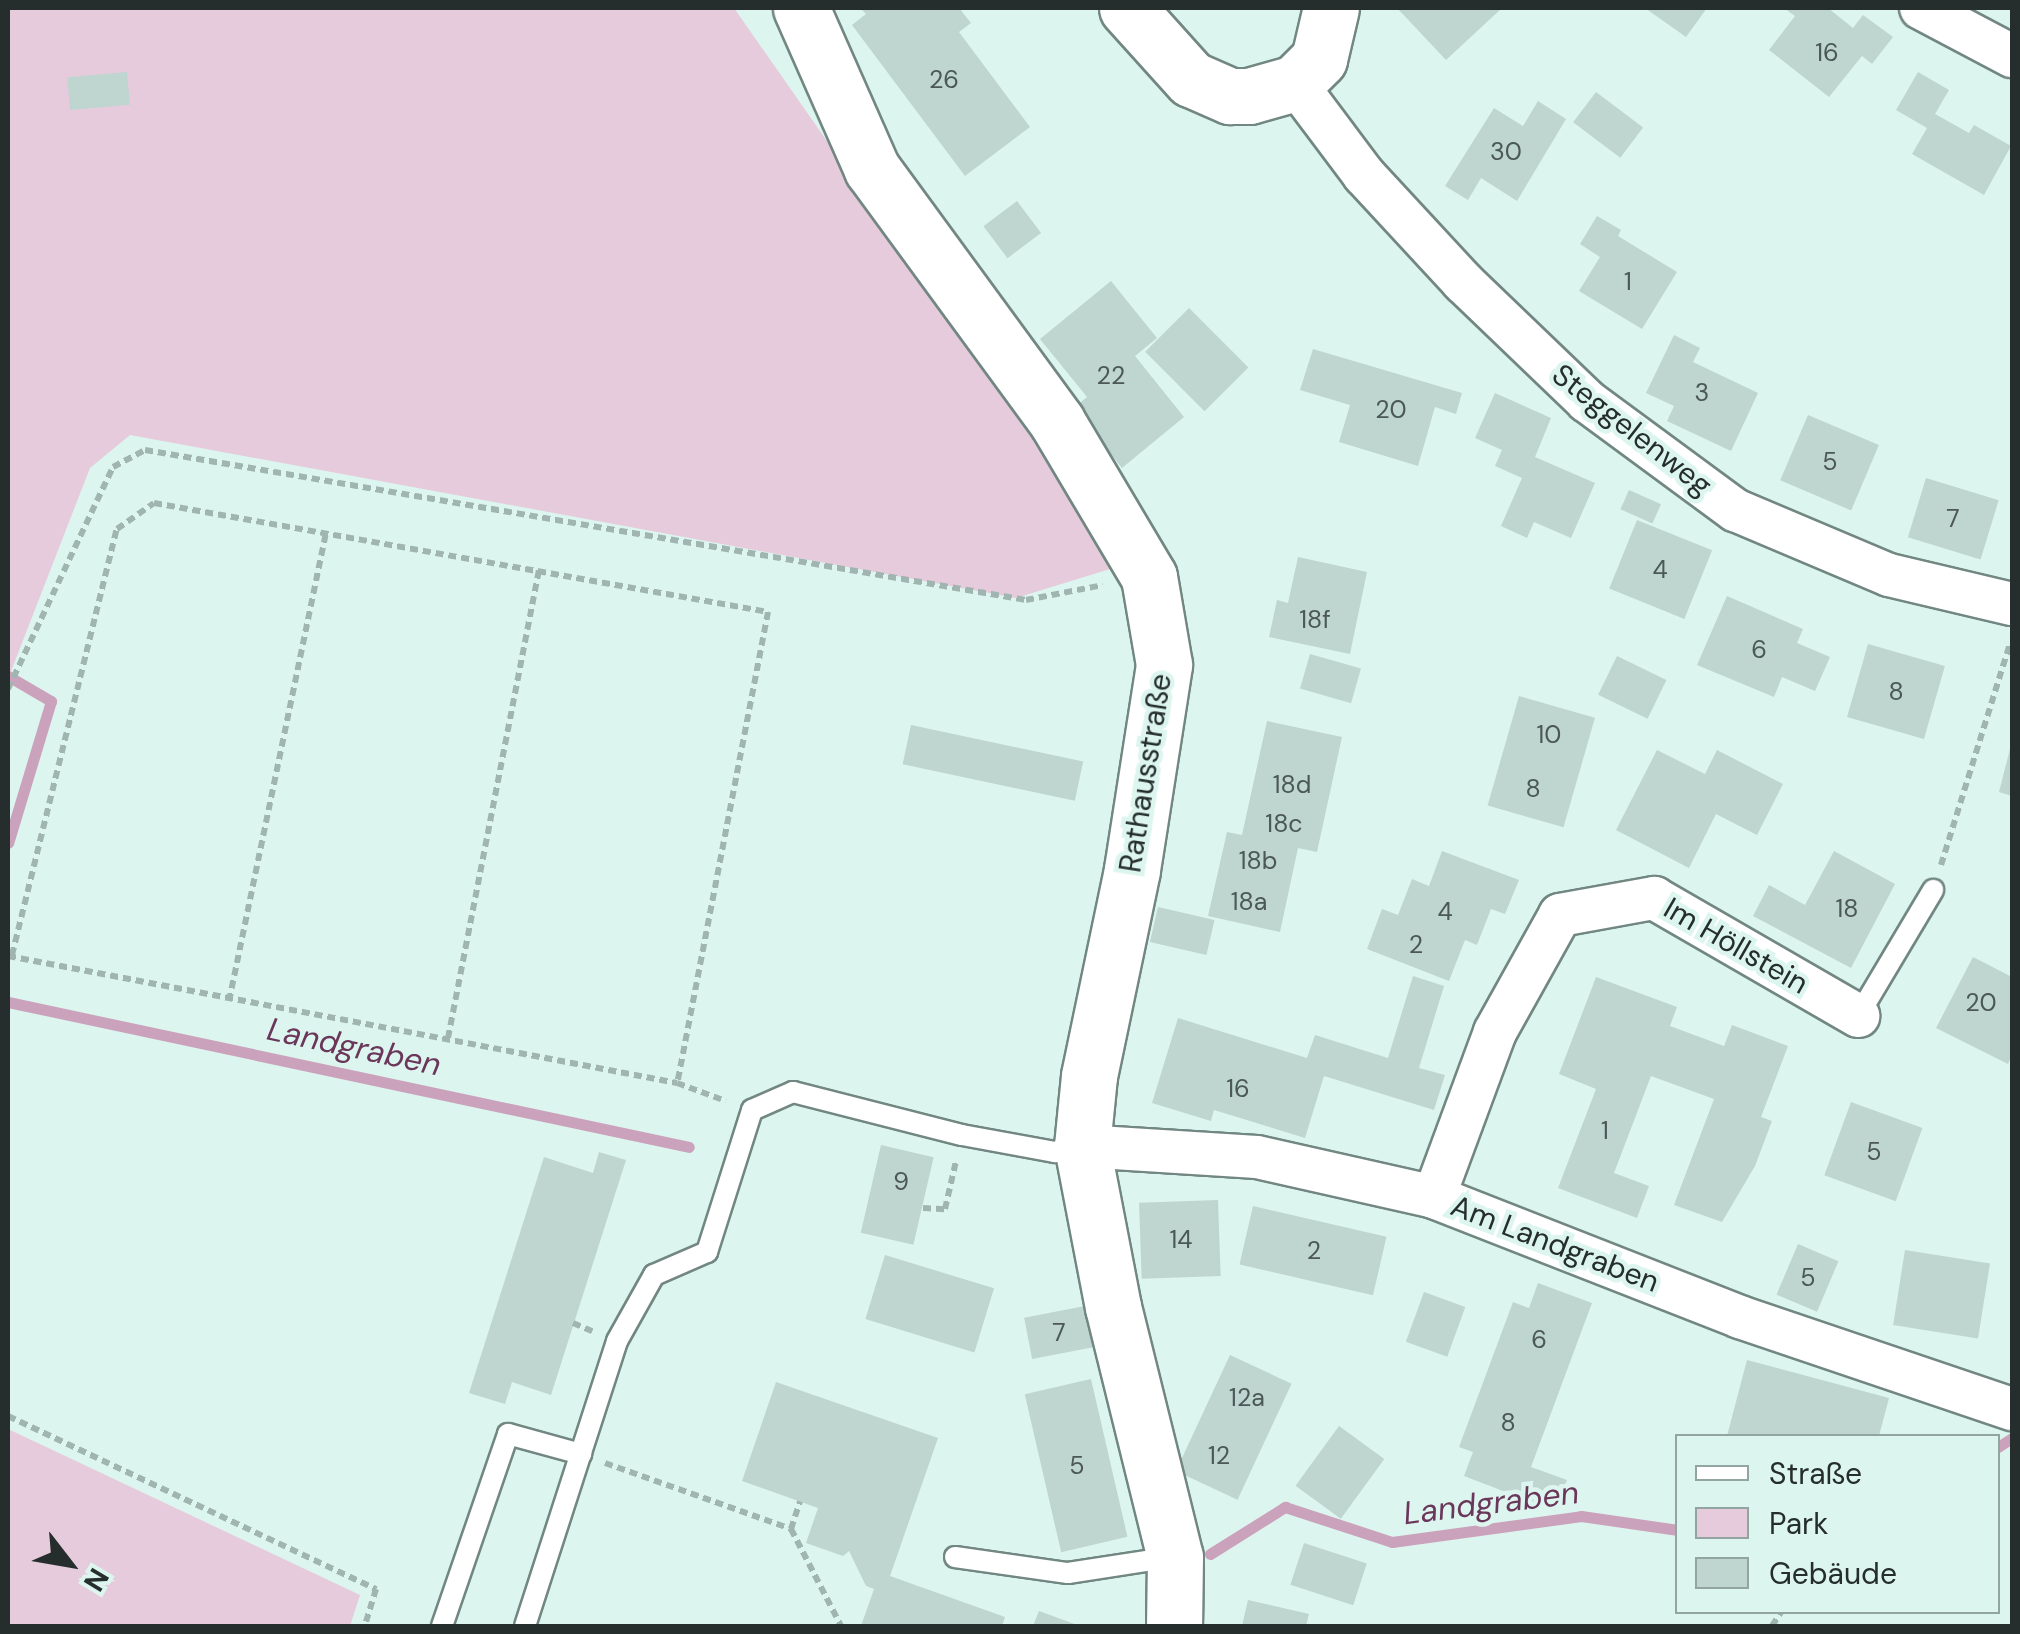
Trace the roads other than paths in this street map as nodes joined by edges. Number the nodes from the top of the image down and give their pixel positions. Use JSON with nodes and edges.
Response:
{"nodes":[{"id":1,"x":800,"y":8,"type":"edge"},
{"id":2,"x":1127,"y":8,"type":"edge"},
{"id":3,"x":1331,"y":8,"type":"edge"},
{"id":4,"x":1921,"y":8,"type":"edge"},
{"id":5,"x":2012,"y":56,"type":"edge"},
{"id":6,"x":1294,"y":83,"type":"junction"},
{"id":7,"x":2012,"y":604,"type":"edge"},
{"id":8,"x":1933,"y":890,"type":"road end"},
{"id":9,"x":1858,"y":1016,"type":"joint"},
{"id":10,"x":1082,"y":1146,"type":"junction"},
{"id":11,"x":1434,"y":1197,"type":"junction"},
{"id":12,"x":2012,"y":1409,"type":"edge"},
{"id":13,"x":580,"y":1454,"type":"junction"},
{"id":14,"x":1175,"y":1557,"type":"junction"},
{"id":15,"x":955,"y":1558,"type":"dead end"},
{"id":16,"x":442,"y":1626,"type":"edge"},
{"id":17,"x":525,"y":1626,"type":"edge"},
{"id":18,"x":1174,"y":1626,"type":"edge"}],
"edges":[{"from":1,"to":10,"type":"main road","name":"Rathausstraße"},
{"from":2,"to":6,"type":"main road"},
{"from":3,"to":6,"type":"main road"},
{"from":4,"to":5,"type":"street"},
{"from":6,"to":7,"type":"street","name":"Steggelenweg"},
{"from":8,"to":9,"type":"lane"},
{"from":9,"to":11,"type":"street","name":"Im Höllstein"},
{"from":10,"to":11,"type":"street","name":"Am Landgraben"},
{"from":10,"to":13,"type":"lane"},
{"from":10,"to":14,"type":"main road","name":"Rathausstraße"},
{"from":11,"to":12,"type":"street","name":"Am Landgraben"},
{"from":13,"to":16,"type":"lane"},
{"from":13,"to":17,"type":"lane"},
{"from":14,"to":15,"type":"lane"},
{"from":14,"to":18,"type":"main road","name":"Rathausstraße"}]}
